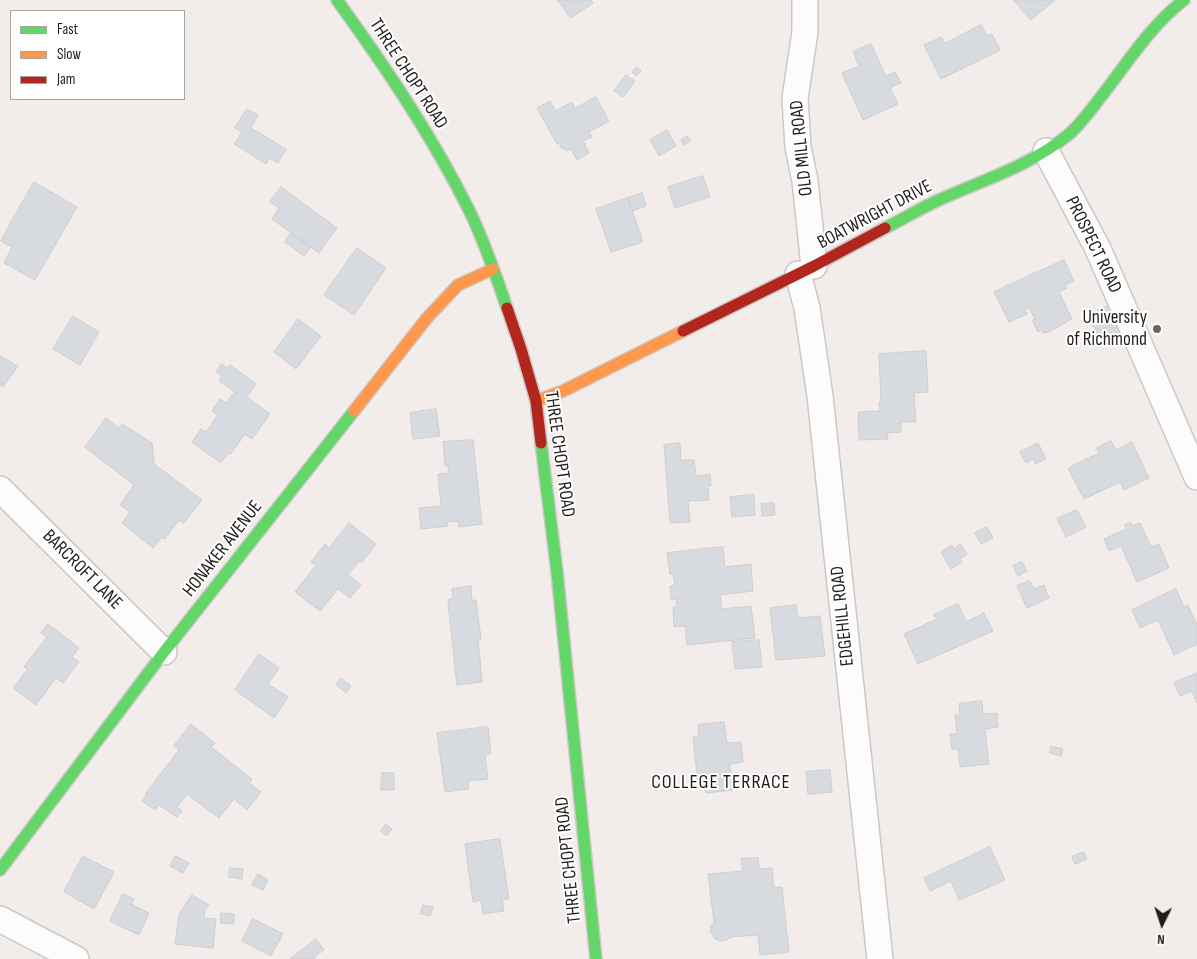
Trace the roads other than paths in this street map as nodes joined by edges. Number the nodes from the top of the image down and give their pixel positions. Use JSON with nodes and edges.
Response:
{"nodes":[{"id":1,"x":337,"y":0,"type":"edge"},
{"id":2,"x":805,"y":0,"type":"edge"},
{"id":3,"x":1184,"y":0,"type":"edge"},
{"id":4,"x":1046,"y":151,"type":"junction"},
{"id":5,"x":492,"y":268,"type":"junction"},
{"id":6,"x":806,"y":270,"type":"junction"},
{"id":7,"x":536,"y":401,"type":"junction"},
{"id":8,"x":1197,"y":477,"type":"edge"},
{"id":9,"x":0,"y":489,"type":"edge"},
{"id":10,"x":164,"y":652,"type":"junction"},
{"id":11,"x":0,"y":870,"type":"edge"},
{"id":12,"x":0,"y":919,"type":"edge"},
{"id":13,"x":76,"y":959,"type":"edge"},
{"id":14,"x":596,"y":959,"type":"edge"},
{"id":15,"x":880,"y":959,"type":"edge"}],
"edges":[{"from":1,"to":5,"type":"street","name":"THREE CHOPT ROAD"},
{"from":2,"to":6,"type":"street","name":"OLD MILL ROAD"},
{"from":3,"to":4,"type":"street","name":"BOATWRIGHT DRIVE"},
{"from":4,"to":6,"type":"street","name":"BOATWRIGHT DRIVE"},
{"from":4,"to":8,"type":"street","name":"PROSPECT ROAD"},
{"from":5,"to":7,"type":"street","name":"THREE CHOPT ROAD"},
{"from":5,"to":10,"type":"street","name":"HONAKER AVENUE"},
{"from":6,"to":7,"type":"street","name":"BOATWRIGHT DRIVE"},
{"from":6,"to":15,"type":"street","name":"EDGEHILL ROAD"},
{"from":7,"to":14,"type":"street","name":"THREE CHOPT ROAD"},
{"from":9,"to":10,"type":"street","name":"BARCROFT LANE"},
{"from":10,"to":11,"type":"street","name":"HONAKER AVENUE"},
{"from":12,"to":13,"type":"street"}]}
